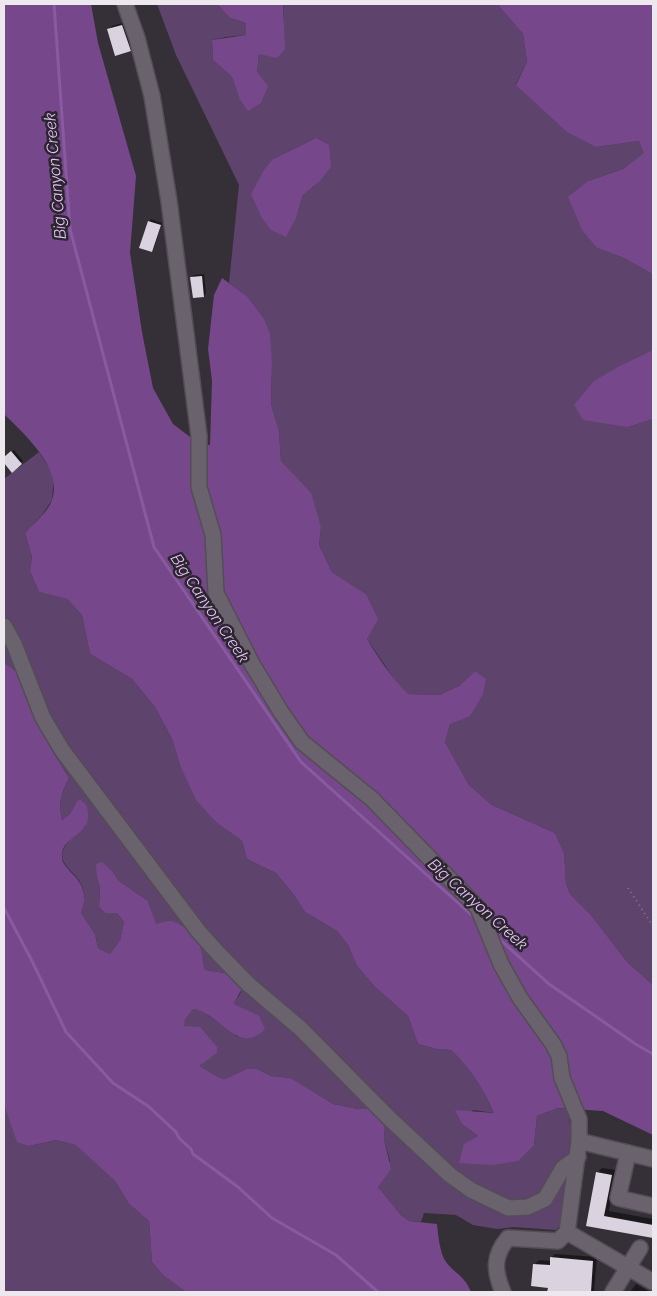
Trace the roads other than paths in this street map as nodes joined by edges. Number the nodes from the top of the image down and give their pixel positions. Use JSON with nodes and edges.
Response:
{"nodes":[{"id":1,"x":125,"y":4,"type":"edge"},
{"id":2,"x":4,"y":626,"type":"edge"},
{"id":3,"x":580,"y":1141,"type":"junction"},
{"id":4,"x":628,"y":1153,"type":"junction"},
{"id":5,"x":578,"y":1157,"type":"junction"},
{"id":6,"x":653,"y":1159,"type":"edge"},
{"id":7,"x":653,"y":1206,"type":"edge"},
{"id":8,"x":567,"y":1232,"type":"junction"},
{"id":9,"x":640,"y":1248,"type":"dead end"},
{"id":10,"x":628,"y":1268,"type":"junction"},
{"id":11,"x":653,"y":1282,"type":"edge"},
{"id":12,"x":503,"y":1292,"type":"edge"},
{"id":13,"x":614,"y":1292,"type":"edge"}],
"edges":[{"from":1,"to":3,"type":"lane"},
{"from":2,"to":5,"type":"lane"},
{"from":3,"to":4,"type":"lane"},
{"from":3,"to":5,"type":"lane"},
{"from":4,"to":6,"type":"lane"},
{"from":4,"to":7,"type":"lane"},
{"from":5,"to":8,"type":"lane"},
{"from":8,"to":10,"type":"lane"},
{"from":8,"to":12,"type":"lane"},
{"from":9,"to":10,"type":"lane"},
{"from":10,"to":11,"type":"lane"},
{"from":10,"to":13,"type":"lane"}]}
